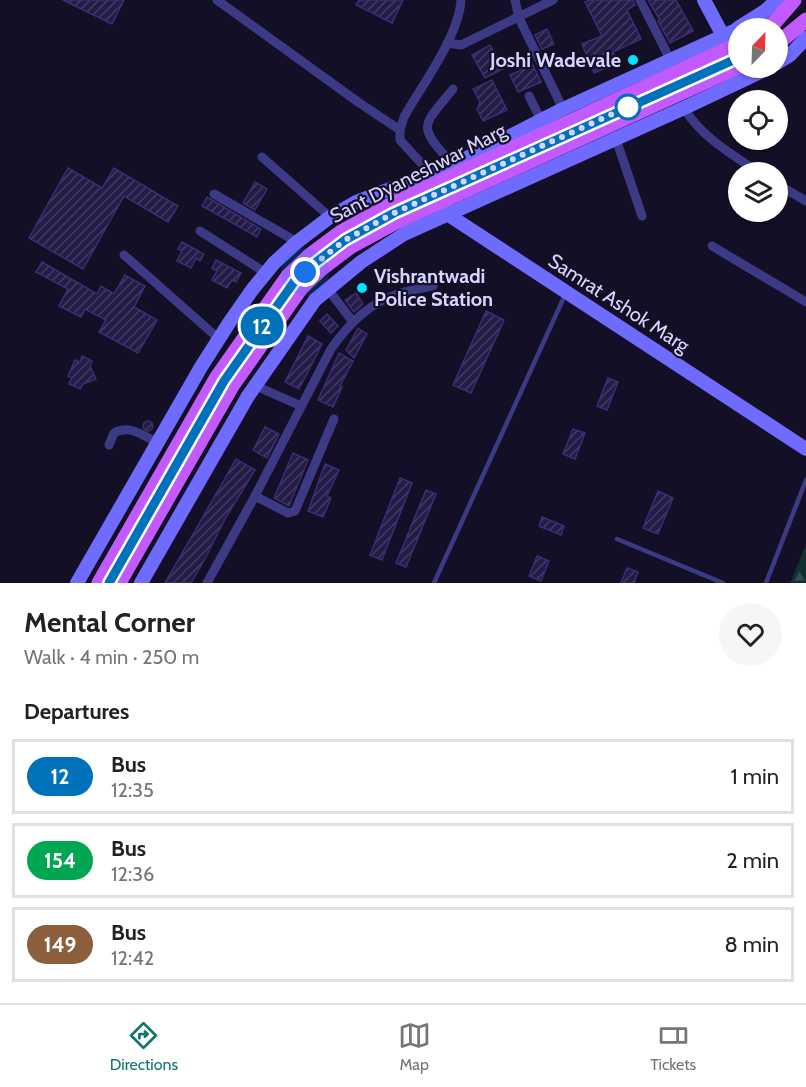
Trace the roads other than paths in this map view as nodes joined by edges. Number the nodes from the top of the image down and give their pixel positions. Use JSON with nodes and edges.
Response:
{"nodes":[{"id":1,"x":217,"y":0,"type":"edge"},
{"id":2,"x":461,"y":0,"type":"edge"},
{"id":3,"x":515,"y":0,"type":"edge"},
{"id":4,"x":553,"y":0,"type":"edge"},
{"id":5,"x":640,"y":0,"type":"edge"},
{"id":6,"x":704,"y":0,"type":"edge"},
{"id":7,"x":777,"y":0,"type":"edge"},
{"id":8,"x":794,"y":0,"type":"edge"},
{"id":9,"x":806,"y":13,"type":"edge"},
{"id":10,"x":519,"y":18,"type":"junction"},
{"id":11,"x":754,"y":18,"type":"edge"},
{"id":12,"x":778,"y":18,"type":"edge"},
{"id":13,"x":806,"y":20,"type":"edge"},
{"id":14,"x":788,"y":31,"type":"edge"},
{"id":15,"x":788,"y":35,"type":"edge"},
{"id":16,"x":806,"y":38,"type":"edge"},
{"id":17,"x":447,"y":43,"type":"junction"},
{"id":18,"x":728,"y":44,"type":"edge"},
{"id":19,"x":788,"y":56,"type":"edge"},
{"id":20,"x":728,"y":58,"type":"edge"},
{"id":21,"x":670,"y":59,"type":"junction"},
{"id":22,"x":728,"y":62,"type":"edge"},
{"id":23,"x":728,"y":62,"type":"edge"},
{"id":24,"x":728,"y":66,"type":"edge"},
{"id":25,"x":453,"y":88,"type":"dead end"},
{"id":26,"x":529,"y":96,"type":"dead end"},
{"id":27,"x":684,"y":108,"type":"junction"},
{"id":28,"x":563,"y":109,"type":"junction"},
{"id":29,"x":541,"y":120,"type":"junction"},
{"id":30,"x":400,"y":130,"type":"junction"},
{"id":31,"x":616,"y":139,"type":"junction"},
{"id":32,"x":261,"y":157,"type":"dead end"},
{"id":33,"x":744,"y":162,"type":"edge"},
{"id":34,"x":453,"y":165,"type":"junction"},
{"id":35,"x":788,"y":190,"type":"edge"},
{"id":36,"x":214,"y":194,"type":"dead end"},
{"id":37,"x":437,"y":194,"type":"junction"},
{"id":38,"x":806,"y":201,"type":"edge"},
{"id":39,"x":642,"y":216,"type":"dead end"},
{"id":40,"x":330,"y":217,"type":"junction"},
{"id":41,"x":200,"y":231,"type":"dead end"},
{"id":42,"x":297,"y":242,"type":"junction"},
{"id":43,"x":712,"y":246,"type":"dead end"},
{"id":44,"x":124,"y":255,"type":"dead end"},
{"id":45,"x":266,"y":273,"type":"junction"},
{"id":46,"x":433,"y":286,"type":"dead end"},
{"id":47,"x":327,"y":288,"type":"junction"},
{"id":48,"x":566,"y":292,"type":"junction"},
{"id":49,"x":806,"y":302,"type":"edge"},
{"id":50,"x":353,"y":322,"type":"junction"},
{"id":51,"x":264,"y":324,"type":"dead end"},
{"id":52,"x":258,"y":332,"type":"dead end"},
{"id":53,"x":219,"y":339,"type":"junction"},
{"id":54,"x":254,"y":385,"type":"junction"},
{"id":55,"x":300,"y":406,"type":"junction"},
{"id":56,"x":334,"y":419,"type":"dead end"},
{"id":57,"x":158,"y":443,"type":"junction"},
{"id":58,"x":109,"y":445,"type":"dead end"},
{"id":59,"x":806,"y":449,"type":"edge"},
{"id":60,"x":806,"y":480,"type":"edge"},
{"id":61,"x":255,"y":496,"type":"junction"},
{"id":62,"x":617,"y":539,"type":"dead end"},
{"id":63,"x":77,"y":583,"type":"edge"},
{"id":64,"x":99,"y":583,"type":"edge"},
{"id":65,"x":109,"y":583,"type":"edge"},
{"id":66,"x":119,"y":583,"type":"edge"},
{"id":67,"x":141,"y":583,"type":"edge"},
{"id":68,"x":207,"y":583,"type":"edge"},
{"id":69,"x":434,"y":583,"type":"edge"},
{"id":70,"x":723,"y":583,"type":"edge"},
{"id":71,"x":766,"y":583,"type":"edge"}],
"edges":[{"from":1,"to":30,"type":"street"},
{"from":2,"to":17,"type":"street"},
{"from":3,"to":10,"type":"street"},
{"from":4,"to":10,"type":"street"},
{"from":5,"to":21,"type":"street"},
{"from":6,"to":18,"type":"street"},
{"from":7,"to":11,"type":"street"},
{"from":8,"to":12,"type":"main road"},
{"from":9,"to":14,"type":"lane"},
{"from":10,"to":17,"type":"street"},
{"from":10,"to":28,"type":"street"},
{"from":13,"to":15,"type":"main road"},
{"from":16,"to":19,"type":"street"},
{"from":17,"to":30,"type":"street"},
{"from":20,"to":21,"type":"street"},
{"from":21,"to":28,"type":"street"},
{"from":22,"to":37,"type":"main road","name":"Sant Dyaneshwar Marg"},
{"from":23,"to":37,"type":"main road","name":"Sant Dyaneshwar Marg"},
{"from":24,"to":27,"type":"street"},
{"from":25,"to":34,"type":"street"},
{"from":26,"to":29,"type":"street"},
{"from":27,"to":31,"type":"street"},
{"from":27,"to":33,"type":"street"},
{"from":28,"to":29,"type":"street"},
{"from":29,"to":34,"type":"street"},
{"from":30,"to":37,"type":"street"},
{"from":31,"to":37,"type":"street"},
{"from":31,"to":39,"type":"street"},
{"from":32,"to":40,"type":"street"},
{"from":34,"to":37,"type":"street"},
{"from":35,"to":38,"type":"street"},
{"from":36,"to":42,"type":"street"},
{"from":37,"to":40,"type":"street"},
{"from":37,"to":47,"type":"street"},
{"from":37,"to":48,"type":"street","name":"Samrat Ashok Marg"},
{"from":37,"to":51,"type":"lane"},
{"from":37,"to":64,"type":"main road","name":"Sant Dyaneshwar Marg"},
{"from":37,"to":66,"type":"main road","name":"Sant Dyaneshwar Marg"},
{"from":40,"to":42,"type":"street"},
{"from":41,"to":45,"type":"street"},
{"from":42,"to":45,"type":"street"},
{"from":43,"to":49,"type":"street"},
{"from":44,"to":53,"type":"street"},
{"from":45,"to":53,"type":"street"},
{"from":46,"to":50,"type":"street"},
{"from":47,"to":50,"type":"street"},
{"from":47,"to":54,"type":"street"},
{"from":48,"to":59,"type":"street","name":"Samrat Ashok Marg"},
{"from":48,"to":69,"type":"lane"},
{"from":50,"to":55,"type":"street"},
{"from":52,"to":65,"type":"lane"},
{"from":53,"to":57,"type":"street"},
{"from":54,"to":55,"type":"street"},
{"from":54,"to":67,"type":"street"},
{"from":55,"to":61,"type":"street"},
{"from":56,"to":61,"type":"street"},
{"from":57,"to":58,"type":"street"},
{"from":57,"to":63,"type":"street"},
{"from":60,"to":71,"type":"lane"},
{"from":61,"to":68,"type":"street"},
{"from":62,"to":70,"type":"lane"}]}
